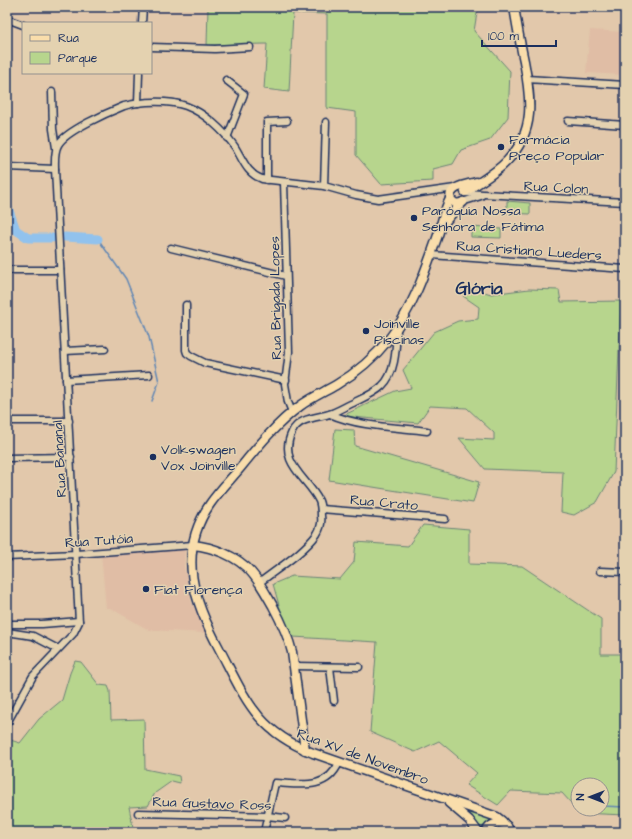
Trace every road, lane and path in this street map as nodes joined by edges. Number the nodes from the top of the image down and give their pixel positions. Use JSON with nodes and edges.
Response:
{"nodes":[{"id":1,"x":143,"y":7,"type":"edge"},
{"id":2,"x":514,"y":7,"type":"edge"},
{"id":3,"x":7,"y":19,"type":"edge"},
{"id":4,"x":142,"y":22,"type":"edge"},
{"id":5,"x":22,"y":25,"type":"edge"},
{"id":6,"x":250,"y":46,"type":"dead end"},
{"id":7,"x":152,"y":47,"type":"edge"},
{"id":8,"x":140,"y":74,"type":"edge"},
{"id":9,"x":527,"y":79,"type":"junction"},
{"id":10,"x":226,"y":80,"type":"dead end"},
{"id":11,"x":625,"y":85,"type":"edge"},
{"id":12,"x":52,"y":92,"type":"dead end"},
{"id":13,"x":138,"y":103,"type":"junction"},
{"id":14,"x":287,"y":121,"type":"dead end"},
{"id":15,"x":568,"y":121,"type":"dead end"},
{"id":16,"x":326,"y":122,"type":"dead end"},
{"id":17,"x":625,"y":125,"type":"edge"},
{"id":18,"x":227,"y":138,"type":"junction"},
{"id":19,"x":56,"y":148,"type":"junction"},
{"id":20,"x":7,"y":167,"type":"edge"},
{"id":21,"x":55,"y":169,"type":"junction"},
{"id":22,"x":267,"y":180,"type":"junction"},
{"id":23,"x":482,"y":180,"type":"junction"},
{"id":24,"x":284,"y":182,"type":"junction"},
{"id":25,"x":324,"y":186,"type":"junction"},
{"id":26,"x":456,"y":188,"type":"junction"},
{"id":27,"x":431,"y":191,"type":"junction"},
{"id":28,"x":465,"y":197,"type":"junction"},
{"id":29,"x":450,"y":198,"type":"junction"},
{"id":30,"x":625,"y":202,"type":"edge"},
{"id":31,"x":440,"y":228,"type":"junction"},
{"id":32,"x":171,"y":248,"type":"dead end"},
{"id":33,"x":431,"y":255,"type":"junction"},
{"id":34,"x":625,"y":269,"type":"edge"},
{"id":35,"x":7,"y":270,"type":"edge"},
{"id":36,"x":60,"y":270,"type":"junction"},
{"id":37,"x":286,"y":276,"type":"junction"},
{"id":38,"x":186,"y":305,"type":"dead end"},
{"id":39,"x":397,"y":329,"type":"junction"},
{"id":40,"x":105,"y":349,"type":"dead end"},
{"id":41,"x":65,"y":351,"type":"junction"},
{"id":42,"x":149,"y":375,"type":"dead end"},
{"id":43,"x":66,"y":380,"type":"junction"},
{"id":44,"x":286,"y":380,"type":"junction"},
{"id":45,"x":292,"y":412,"type":"junction"},
{"id":46,"x":330,"y":414,"type":"junction"},
{"id":47,"x":7,"y":421,"type":"edge"},
{"id":48,"x":69,"y":421,"type":"junction"},
{"id":49,"x":427,"y":431,"type":"dead end"},
{"id":50,"x":71,"y":457,"type":"junction"},
{"id":51,"x":7,"y":458,"type":"edge"},
{"id":52,"x":321,"y":509,"type":"junction"},
{"id":53,"x":445,"y":519,"type":"dead end"},
{"id":54,"x":193,"y":545,"type":"junction"},
{"id":55,"x":76,"y":554,"type":"junction"},
{"id":56,"x":7,"y":557,"type":"edge"},
{"id":57,"x":600,"y":571,"type":"dead end"},
{"id":58,"x":625,"y":572,"type":"edge"},
{"id":59,"x":259,"y":583,"type":"junction"},
{"id":60,"x":79,"y":621,"type":"junction"},
{"id":61,"x":7,"y":624,"type":"edge"},
{"id":62,"x":7,"y":632,"type":"edge"},
{"id":63,"x":58,"y":649,"type":"junction"},
{"id":64,"x":294,"y":666,"type":"junction"},
{"id":65,"x":330,"y":666,"type":"junction"},
{"id":66,"x":359,"y":667,"type":"dead end"},
{"id":67,"x":334,"y":701,"type":"dead end"},
{"id":68,"x":7,"y":723,"type":"edge"},
{"id":69,"x":305,"y":750,"type":"junction"},
{"id":70,"x":339,"y":763,"type":"junction"},
{"id":71,"x":444,"y":799,"type":"junction"},
{"id":72,"x":138,"y":812,"type":"dead end"},
{"id":73,"x":267,"y":816,"type":"junction"},
{"id":74,"x":285,"y":818,"type":"dead end"},
{"id":75,"x":509,"y":829,"type":"edge"},
{"id":76,"x":264,"y":832,"type":"edge"},
{"id":77,"x":478,"y":832,"type":"edge"},
{"id":78,"x":486,"y":832,"type":"edge"}],
"edges":[{"from":1,"to":4,"type":"street"},
{"from":2,"to":9,"type":"main road","name":"Rua XV de Novembro"},
{"from":3,"to":5,"type":"street"},
{"from":6,"to":7,"type":"street"},
{"from":8,"to":13,"type":"street"},
{"from":9,"to":11,"type":"street"},
{"from":9,"to":23,"type":"main road","name":"Rua XV de Novembro"},
{"from":10,"to":18,"type":"street"},
{"from":12,"to":19,"type":"street","name":"Rua Bananal"},
{"from":13,"to":18,"type":"street"},
{"from":13,"to":19,"type":"street"},
{"from":14,"to":22,"type":"street"},
{"from":15,"to":17,"type":"street"},
{"from":16,"to":25,"type":"street"},
{"from":18,"to":22,"type":"street"},
{"from":19,"to":21,"type":"street","name":"Rua Bananal"},
{"from":20,"to":21,"type":"street"},
{"from":21,"to":36,"type":"street","name":"Rua Bananal"},
{"from":22,"to":24,"type":"street"},
{"from":23,"to":26,"type":"main road","name":"Rua XV de Novembro"},
{"from":23,"to":28,"type":"main road","name":"Rua XV de Novembro"},
{"from":24,"to":25,"type":"street"},
{"from":24,"to":37,"type":"street","name":"Rua Brigada Lopes"},
{"from":25,"to":27,"type":"street"},
{"from":26,"to":27,"type":"street"},
{"from":26,"to":28,"type":"main road"},
{"from":26,"to":29,"type":"main road"},
{"from":27,"to":29,"type":"street"},
{"from":28,"to":29,"type":"main road"},
{"from":28,"to":30,"type":"street","name":"Rua Colon"},
{"from":28,"to":31,"type":"main road","name":"Rua XV de Novembro"},
{"from":29,"to":31,"type":"main road","name":"Rua XV de Novembro"},
{"from":31,"to":33,"type":"main road","name":"Rua XV de Novembro"},
{"from":32,"to":37,"type":"street"},
{"from":33,"to":34,"type":"street","name":"Rua Cristiano Lueders"},
{"from":33,"to":39,"type":"main road","name":"Rua XV de Novembro"},
{"from":35,"to":36,"type":"street"},
{"from":36,"to":41,"type":"street","name":"Rua Bananal"},
{"from":37,"to":44,"type":"street","name":"Rua Brigada Lopes"},
{"from":38,"to":44,"type":"street"},
{"from":39,"to":45,"type":"main road","name":"Rua XV de Novembro"},
{"from":39,"to":46,"type":"street"},
{"from":40,"to":41,"type":"street"},
{"from":41,"to":43,"type":"street","name":"Rua Bananal"},
{"from":42,"to":43,"type":"street"},
{"from":43,"to":48,"type":"street","name":"Rua Bananal"},
{"from":44,"to":45,"type":"street","name":"Rua Brigada Lopes"},
{"from":45,"to":54,"type":"main road","name":"Rua XV de Novembro"},
{"from":46,"to":49,"type":"street"},
{"from":46,"to":52,"type":"street"},
{"from":47,"to":48,"type":"street"},
{"from":48,"to":50,"type":"street","name":"Rua Bananal"},
{"from":50,"to":51,"type":"street"},
{"from":50,"to":55,"type":"street","name":"Rua Bananal"},
{"from":52,"to":53,"type":"street","name":"Rua Crato"},
{"from":52,"to":59,"type":"street"},
{"from":54,"to":55,"type":"street","name":"Rua Tutóia"},
{"from":54,"to":59,"type":"main road"},
{"from":54,"to":69,"type":"main road","name":"Rua XV de Novembro"},
{"from":55,"to":56,"type":"street","name":"Rua Tutóia"},
{"from":55,"to":60,"type":"street","name":"Rua Bananal"},
{"from":57,"to":58,"type":"street"},
{"from":59,"to":64,"type":"main road"},
{"from":60,"to":61,"type":"street"},
{"from":60,"to":63,"type":"street"},
{"from":62,"to":63,"type":"street"},
{"from":63,"to":68,"type":"street"},
{"from":64,"to":65,"type":"street"},
{"from":64,"to":69,"type":"main road"},
{"from":65,"to":66,"type":"street"},
{"from":65,"to":67,"type":"street"},
{"from":69,"to":70,"type":"main road","name":"Rua XV de Novembro"},
{"from":70,"to":71,"type":"main road","name":"Rua XV de Novembro"},
{"from":70,"to":73,"type":"street"},
{"from":71,"to":75,"type":"main road","name":"Rua XV de Novembro"},
{"from":71,"to":77,"type":"main road","name":"Rua XV de Novembro"},
{"from":72,"to":73,"type":"street","name":"Rua Gustavo Ross"},
{"from":73,"to":74,"type":"street","name":"Rua Gustavo Ross"},
{"from":73,"to":76,"type":"street"},
{"from":75,"to":78,"type":"main road"}]}
